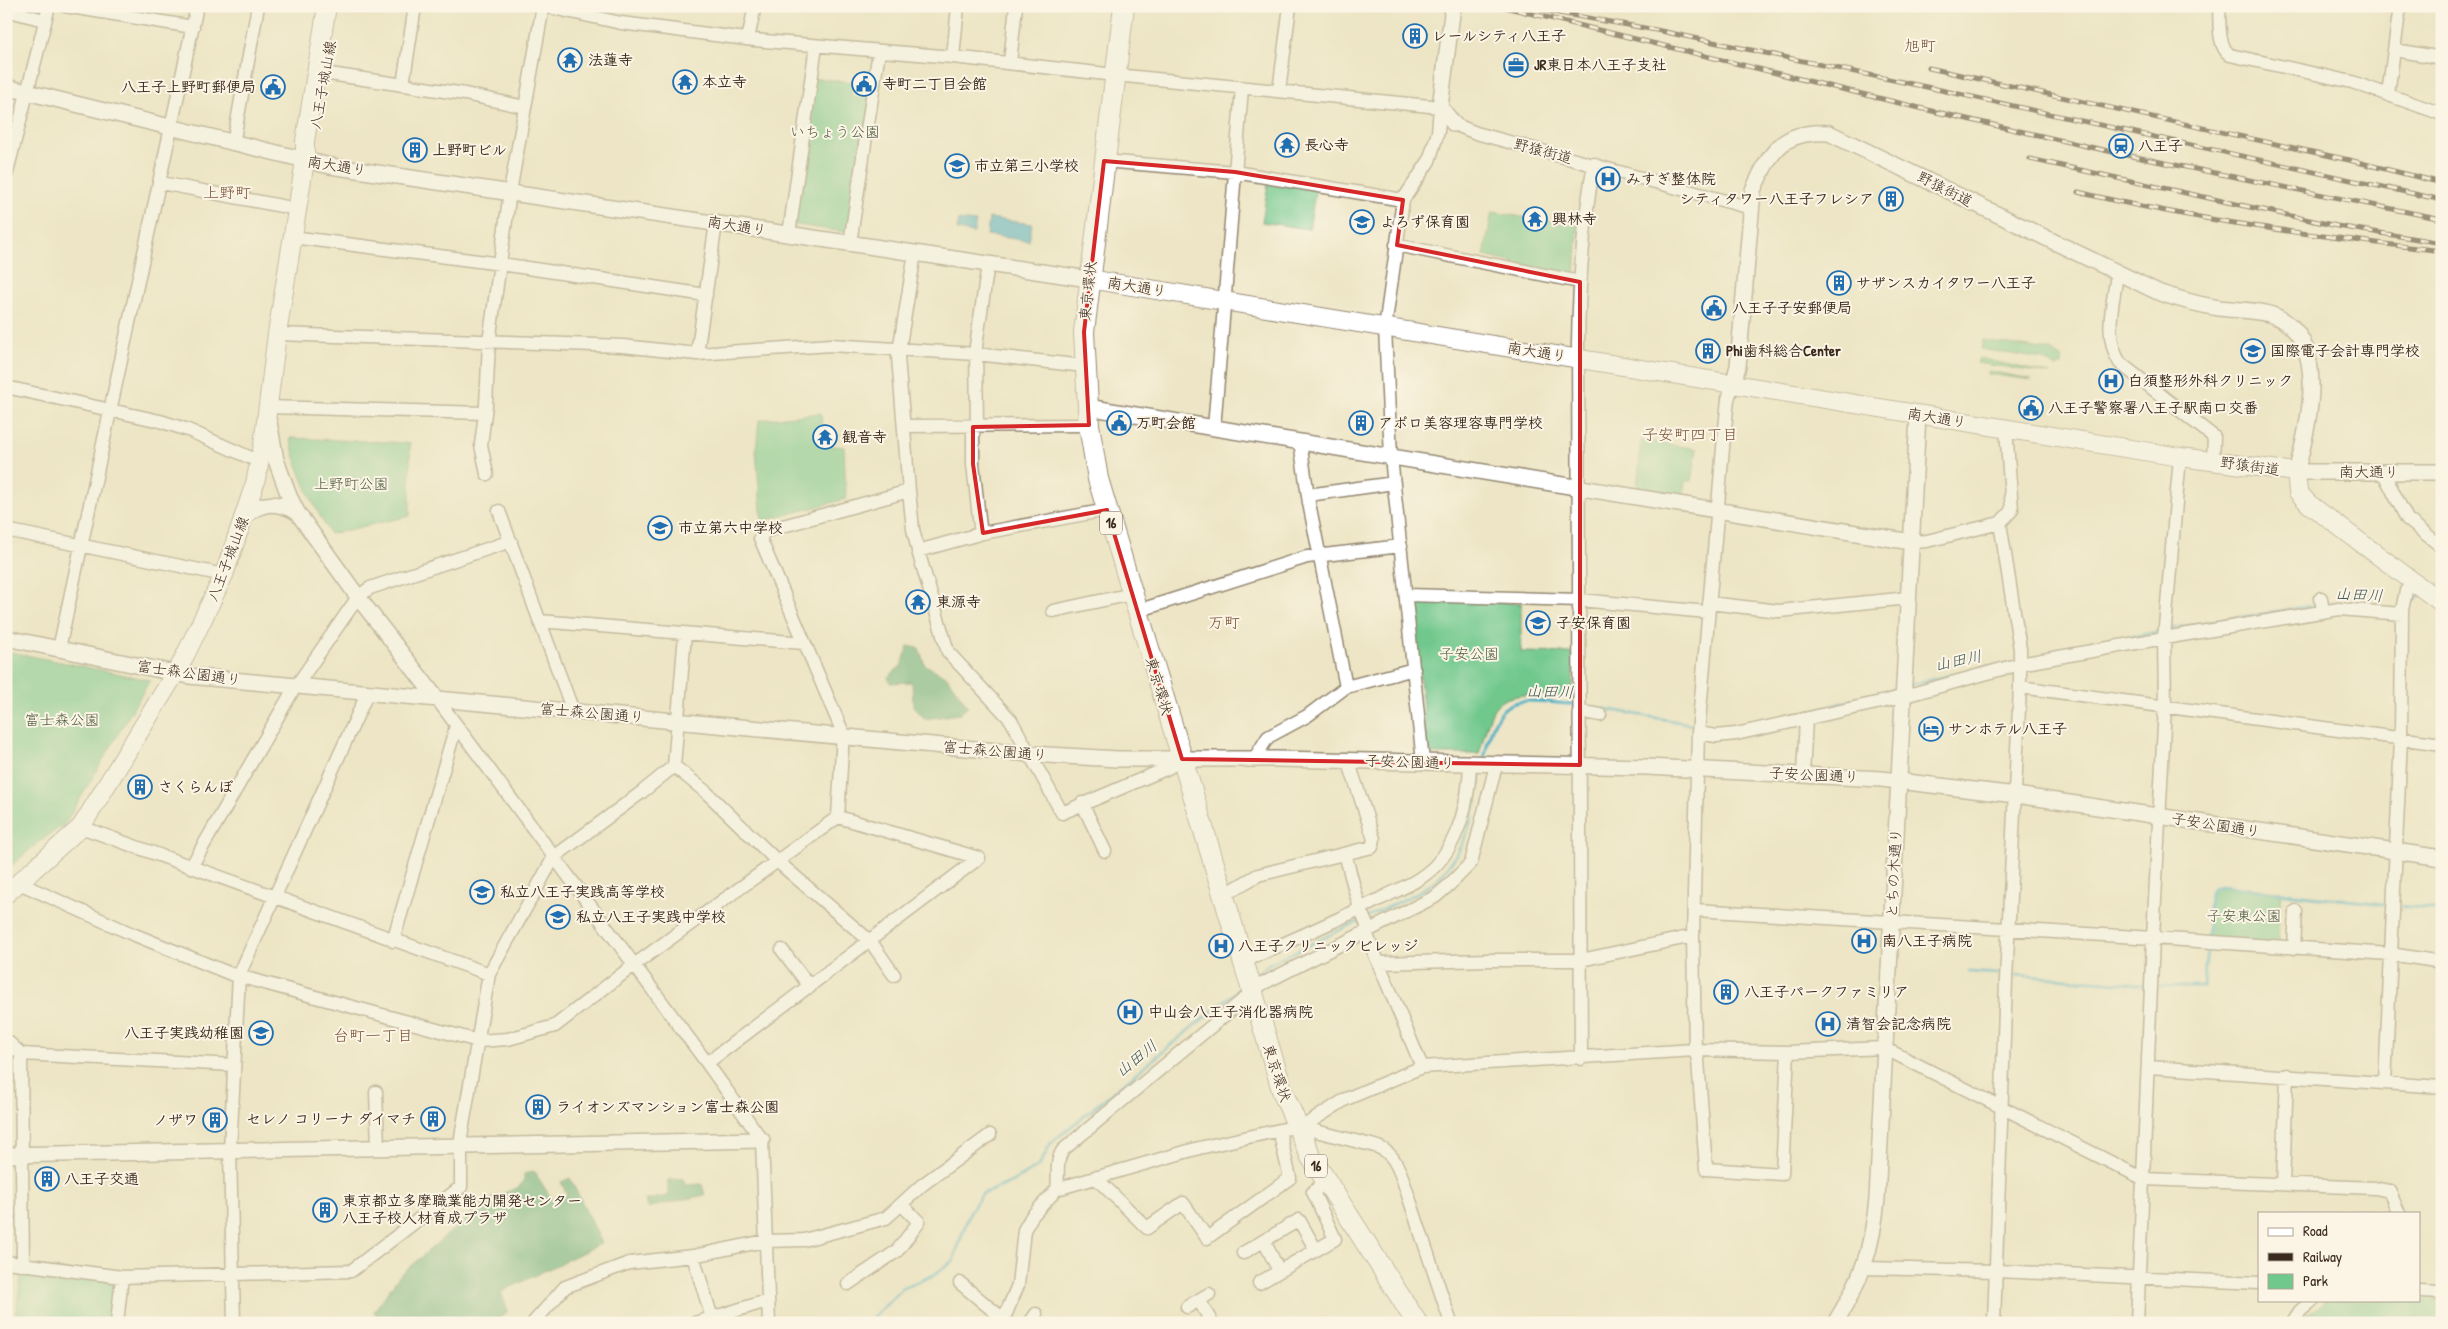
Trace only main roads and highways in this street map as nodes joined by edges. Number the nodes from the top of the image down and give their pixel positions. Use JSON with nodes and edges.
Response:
{"nodes":[{"id":1,"x":327,"y":6,"type":"edge"},
{"id":2,"x":336,"y":6,"type":"edge"},
{"id":3,"x":1124,"y":6,"type":"edge"},
{"id":4,"x":321,"y":72,"type":"junction"},
{"id":5,"x":1089,"y":279,"type":"junction"},
{"id":6,"x":2213,"y":462,"type":"joint"},
{"id":7,"x":2427,"y":591,"type":"edge"},
{"id":8,"x":13,"y":888,"type":"edge"},
{"id":9,"x":1417,"y":1323,"type":"edge"}],
"edges":[{"from":1,"to":4,"type":"main road","name":"八王子城山線"},
{"from":2,"to":4,"type":"main road","name":"八王子城山線"},
{"from":3,"to":5,"type":"highway","name":"東京環状","number":"16"},
{"from":4,"to":8,"type":"main road","name":"八王子城山線"},
{"from":5,"to":6,"type":"main road","name":"南大通り"},
{"from":5,"to":9,"type":"highway","name":"東京環状","number":"16"},
{"from":6,"to":7,"type":"main road","name":"野猿街道"}]}
